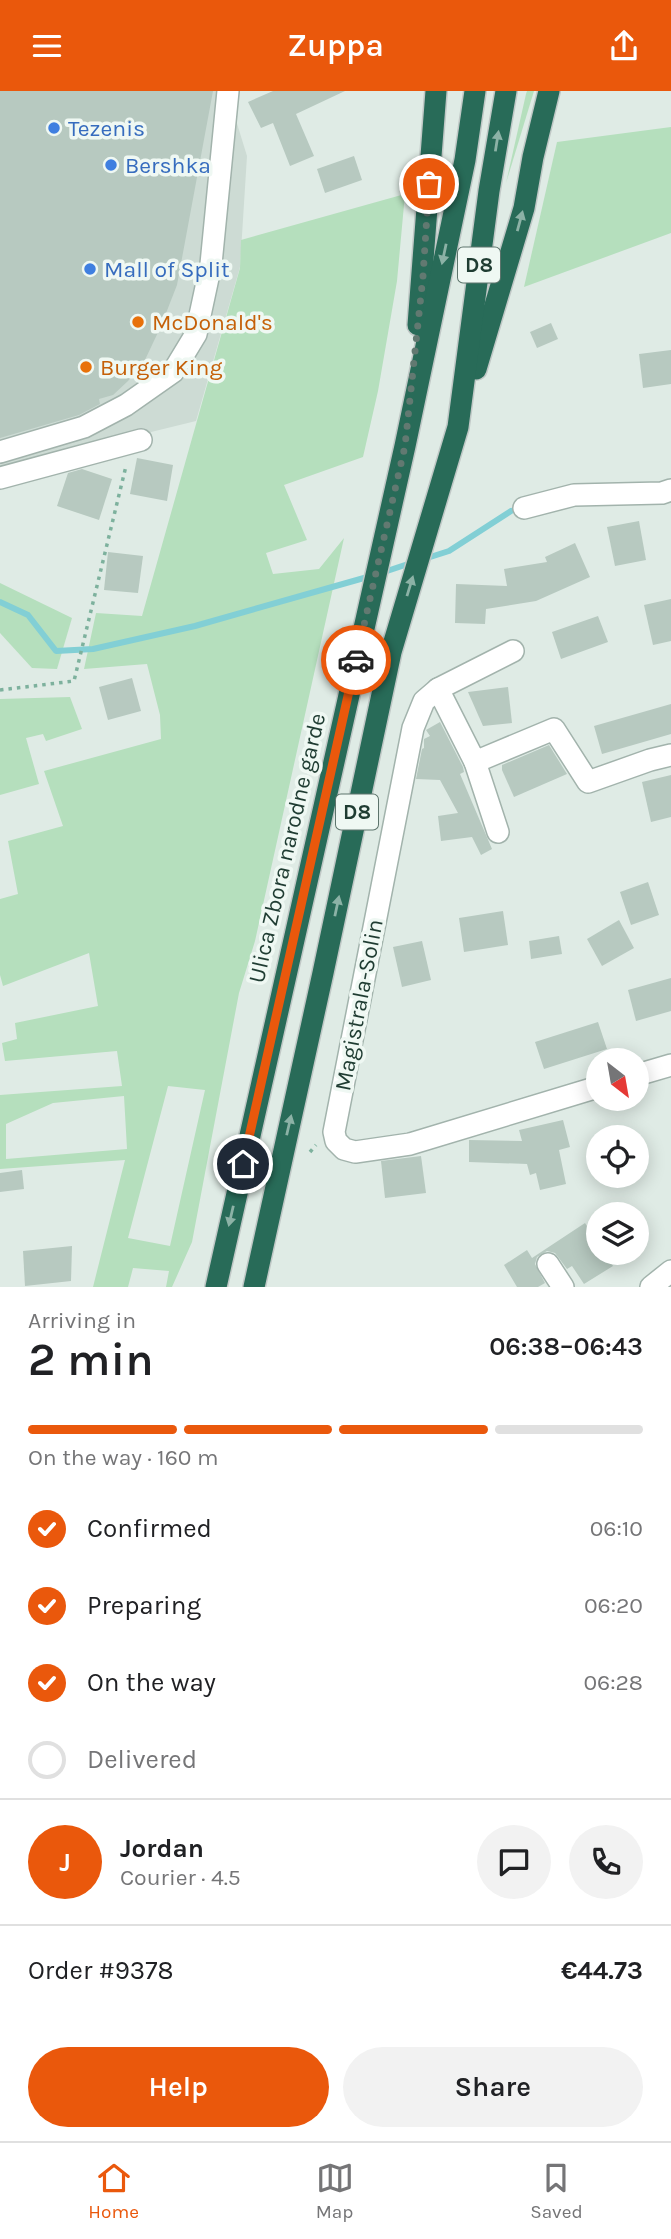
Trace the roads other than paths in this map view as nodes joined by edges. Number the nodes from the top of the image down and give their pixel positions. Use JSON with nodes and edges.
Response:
{"nodes":[{"id":1,"x":228,"y":91,"type":"edge"},
{"id":2,"x":436,"y":91,"type":"edge"},
{"id":3,"x":475,"y":91,"type":"edge"},
{"id":4,"x":506,"y":91,"type":"edge"},
{"id":5,"x":549,"y":91,"type":"edge"},
{"id":6,"x":458,"y":428,"type":"junction"},
{"id":7,"x":136,"y":441,"type":"road end"},
{"id":8,"x":405,"y":446,"type":"junction"},
{"id":9,"x":0,"y":452,"type":"edge"},
{"id":10,"x":0,"y":478,"type":"edge"},
{"id":11,"x":671,"y":490,"type":"edge"},
{"id":12,"x":524,"y":508,"type":"dead end"},
{"id":13,"x":513,"y":651,"type":"dead end"},
{"id":14,"x":438,"y":689,"type":"junction"},
{"id":15,"x":661,"y":757,"type":"edge"},
{"id":16,"x":475,"y":762,"type":"junction"},
{"id":17,"x":498,"y":832,"type":"dead end"},
{"id":18,"x":671,"y":1065,"type":"edge"},
{"id":19,"x":649,"y":1072,"type":"edge"},
{"id":20,"x":586,"y":1091,"type":"edge"},
{"id":21,"x":548,"y":1264,"type":"dead end"},
{"id":22,"x":671,"y":1271,"type":"edge"},
{"id":23,"x":216,"y":1287,"type":"edge"},
{"id":24,"x":254,"y":1287,"type":"edge"},
{"id":25,"x":563,"y":1287,"type":"edge"},
{"id":26,"x":651,"y":1287,"type":"edge"}],
"edges":[{"from":1,"to":9,"type":"street"},
{"from":2,"to":8,"type":"highway"},
{"from":3,"to":8,"type":"highway","name":"Ulica Zbora narodne garde","number":"D8","one_way":true},
{"from":6,"to":4,"type":"highway","number":"D8","one_way":true},
{"from":6,"to":5,"type":"highway","one_way":true},
{"from":24,"to":6,"type":"highway","number":"D8","one_way":true},
{"from":7,"to":10,"type":"street"},
{"from":8,"to":23,"type":"highway","name":"Ulica Zbora narodne garde","number":"D8","one_way":true},
{"from":11,"to":12,"type":"street"},
{"from":13,"to":14,"type":"street","name":"Magistrala-Solin"},
{"from":14,"to":16,"type":"street"},
{"from":14,"to":20,"type":"street","name":"Magistrala-Solin"},
{"from":15,"to":16,"type":"street"},
{"from":16,"to":17,"type":"street"},
{"from":18,"to":19,"type":"street"},
{"from":21,"to":25,"type":"street"},
{"from":22,"to":26,"type":"street"}]}
